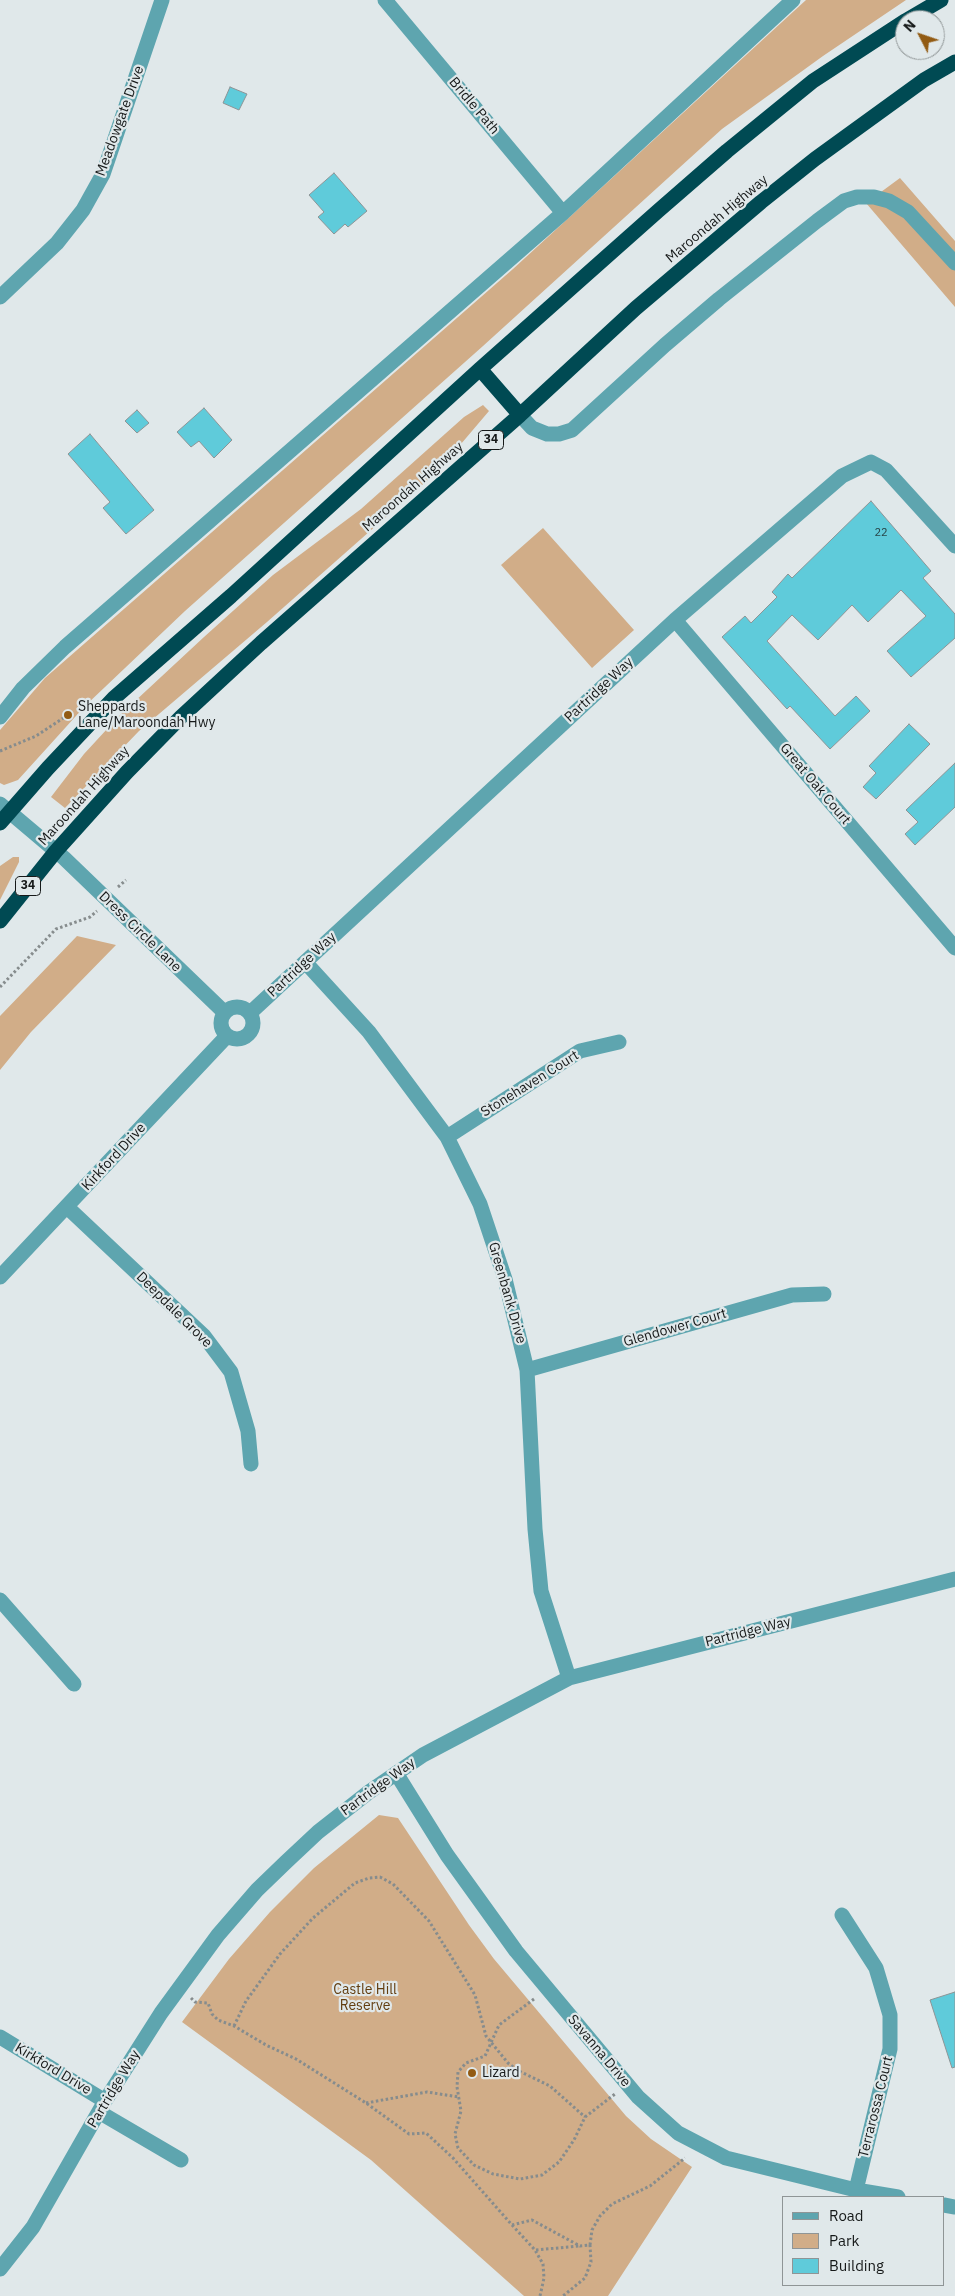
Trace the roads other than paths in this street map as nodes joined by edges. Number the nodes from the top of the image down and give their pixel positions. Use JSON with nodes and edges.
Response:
{"nodes":[{"id":1,"x":162,"y":0,"type":"edge"},
{"id":2,"x":385,"y":0,"type":"edge"},
{"id":3,"x":793,"y":0,"type":"edge"},
{"id":4,"x":941,"y":0,"type":"edge"},
{"id":5,"x":924,"y":10,"type":"edge"},
{"id":6,"x":895,"y":28,"type":"edge"},
{"id":7,"x":955,"y":62,"type":"edge"},
{"id":8,"x":563,"y":213,"type":"junction"},
{"id":9,"x":955,"y":263,"type":"edge"},
{"id":10,"x":0,"y":297,"type":"edge"},
{"id":11,"x":480,"y":369,"type":"junction"},
{"id":12,"x":520,"y":415,"type":"junction"},
{"id":13,"x":955,"y":546,"type":"edge"},
{"id":14,"x":675,"y":620,"type":"junction"},
{"id":15,"x":0,"y":717,"type":"edge"},
{"id":16,"x":3,"y":813,"type":"edge"},
{"id":17,"x":56,"y":851,"type":"junction"},
{"id":18,"x":0,"y":921,"type":"edge"},
{"id":19,"x":955,"y":948,"type":"edge"},
{"id":20,"x":306,"y":963,"type":"junction"},
{"id":21,"x":224,"y":1012,"type":"junction"},
{"id":22,"x":250,"y":1013,"type":"junction"},
{"id":23,"x":227,"y":1036,"type":"junction"},
{"id":24,"x":619,"y":1042,"type":"dead end"},
{"id":25,"x":447,"y":1137,"type":"junction"},
{"id":26,"x":67,"y":1208,"type":"junction"},
{"id":27,"x":0,"y":1277,"type":"edge"},
{"id":28,"x":824,"y":1294,"type":"dead end"},
{"id":29,"x":527,"y":1370,"type":"junction"},
{"id":30,"x":251,"y":1464,"type":"dead end"},
{"id":31,"x":955,"y":1579,"type":"edge"},
{"id":32,"x":0,"y":1600,"type":"edge"},
{"id":33,"x":569,"y":1678,"type":"junction"},
{"id":34,"x":74,"y":1684,"type":"dead end"},
{"id":35,"x":396,"y":1773,"type":"junction"},
{"id":36,"x":842,"y":1916,"type":"dead end"},
{"id":37,"x":0,"y":2037,"type":"edge"},
{"id":38,"x":102,"y":2106,"type":"junction"},
{"id":39,"x":181,"y":2160,"type":"dead end"},
{"id":40,"x":856,"y":2190,"type":"junction"},
{"id":41,"x":892,"y":2196,"type":"edge"},
{"id":42,"x":0,"y":2270,"type":"edge"}],
"edges":[{"from":1,"to":10,"type":"street","name":"Meadowgate Drive"},
{"from":2,"to":8,"type":"street","name":"Bridle Path"},
{"from":3,"to":8,"type":"street"},
{"from":4,"to":5,"type":"highway"},
{"from":6,"to":11,"type":"highway"},
{"from":7,"to":12,"type":"highway","name":"Maroondah Highway","number":"34"},
{"from":8,"to":15,"type":"street"},
{"from":9,"to":12,"type":"street"},
{"from":11,"to":12,"type":"highway"},
{"from":11,"to":16,"type":"highway"},
{"from":12,"to":17,"type":"highway","name":"Maroondah Highway","number":"34"},
{"from":13,"to":14,"type":"street","name":"Partridge Way"},
{"from":14,"to":19,"type":"street","name":"Great Oak Court"},
{"from":14,"to":20,"type":"street","name":"Partridge Way"},
{"from":16,"to":17,"type":"street","name":"Dress Circle Lane"},
{"from":17,"to":18,"type":"highway","name":"Maroondah Highway","number":"34"},
{"from":17,"to":21,"type":"street","name":"Dress Circle Lane"},
{"from":20,"to":22,"type":"street","name":"Partridge Way"},
{"from":20,"to":25,"type":"street","name":"Greenbank Drive"},
{"from":21,"to":22,"type":"street"},
{"from":21,"to":23,"type":"street"},
{"from":22,"to":23,"type":"street"},
{"from":23,"to":26,"type":"street","name":"Kirkford Drive"},
{"from":24,"to":25,"type":"street","name":"Stonehaven Court"},
{"from":25,"to":29,"type":"street","name":"Greenbank Drive"},
{"from":26,"to":27,"type":"street","name":"Kirkford Drive"},
{"from":26,"to":30,"type":"street","name":"Deepdale Grove"},
{"from":28,"to":29,"type":"street","name":"Glendower Court"},
{"from":29,"to":33,"type":"street","name":"Greenbank Drive"},
{"from":31,"to":33,"type":"street","name":"Partridge Way"},
{"from":32,"to":34,"type":"street"},
{"from":33,"to":35,"type":"street","name":"Partridge Way"},
{"from":35,"to":38,"type":"street","name":"Partridge Way"},
{"from":35,"to":40,"type":"street","name":"Savanna Drive"},
{"from":36,"to":40,"type":"street","name":"Terrarossa Court"},
{"from":37,"to":38,"type":"street","name":"Kirkford Drive"},
{"from":38,"to":39,"type":"street","name":"Kirkford Drive"},
{"from":38,"to":42,"type":"street","name":"Partridge Way"},
{"from":40,"to":41,"type":"street","name":"Savanna Drive"}]}
